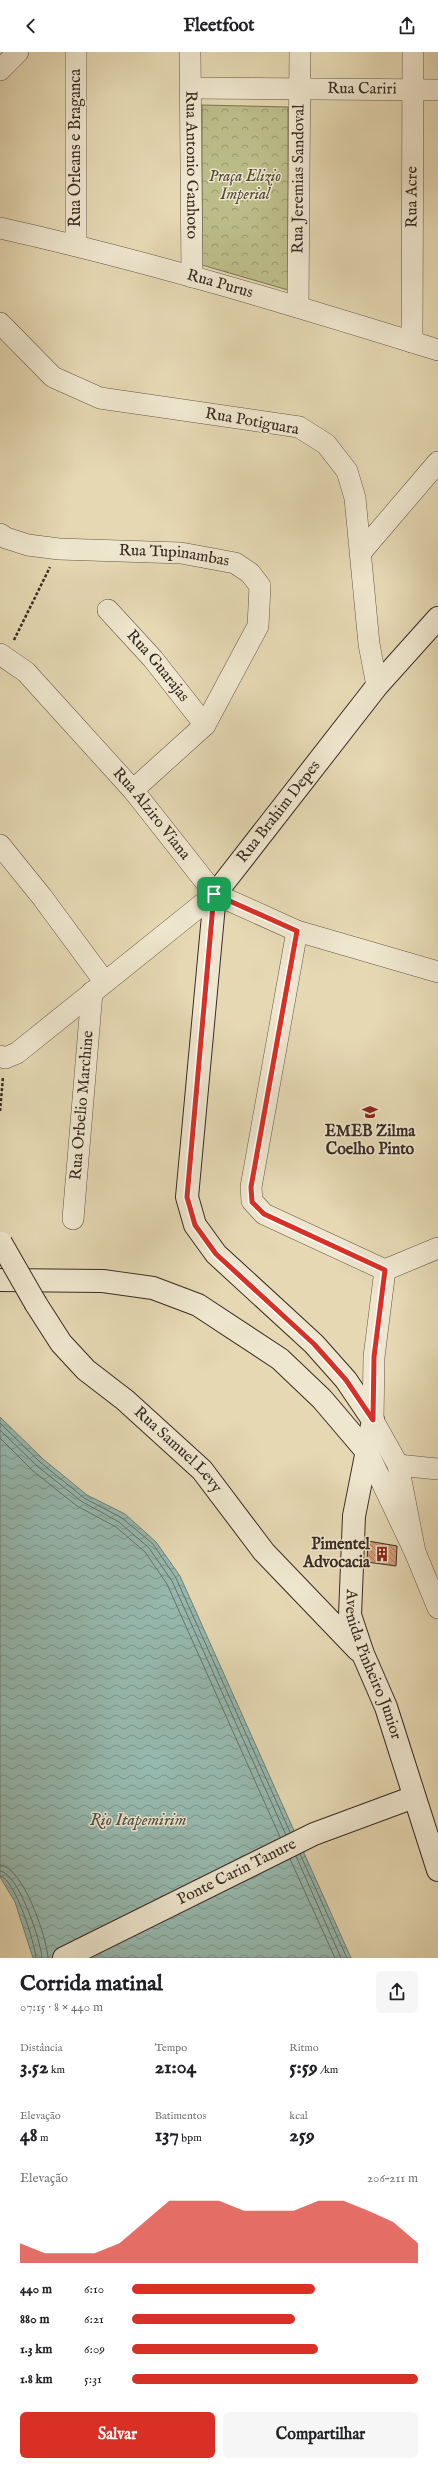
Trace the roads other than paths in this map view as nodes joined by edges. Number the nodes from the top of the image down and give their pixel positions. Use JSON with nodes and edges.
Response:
{"nodes":[{"id":1,"x":18,"y":52,"type":"edge"},
{"id":2,"x":76,"y":52,"type":"edge"},
{"id":3,"x":190,"y":52,"type":"edge"},
{"id":4,"x":300,"y":52,"type":"edge"},
{"id":5,"x":413,"y":52,"type":"edge"},
{"id":6,"x":0,"y":70,"type":"edge"},
{"id":7,"x":191,"y":88,"type":"junction"},
{"id":8,"x":299,"y":88,"type":"junction"},
{"id":9,"x":413,"y":89,"type":"junction"},
{"id":10,"x":438,"y":90,"type":"edge"},
{"id":11,"x":0,"y":228,"type":"edge"},
{"id":12,"x":76,"y":244,"type":"junction"},
{"id":13,"x":192,"y":277,"type":"junction"},
{"id":14,"x":298,"y":306,"type":"junction"},
{"id":15,"x":0,"y":323,"type":"edge"},
{"id":16,"x":412,"y":342,"type":"junction"},
{"id":17,"x":438,"y":350,"type":"edge"},
{"id":18,"x":438,"y":462,"type":"edge"},
{"id":19,"x":0,"y":534,"type":"edge"},
{"id":20,"x":362,"y":551,"type":"junction"},
{"id":21,"x":108,"y":610,"type":"dead end"},
{"id":22,"x":438,"y":618,"type":"edge"},
{"id":23,"x":3,"y":656,"type":"edge"},
{"id":24,"x":377,"y":686,"type":"junction"},
{"id":25,"x":205,"y":725,"type":"junction"},
{"id":26,"x":133,"y":790,"type":"junction"},
{"id":27,"x":0,"y":845,"type":"edge"},
{"id":28,"x":214,"y":894,"type":"junction"},
{"id":29,"x":297,"y":931,"type":"junction"},
{"id":30,"x":438,"y":972,"type":"edge"},
{"id":31,"x":98,"y":986,"type":"junction"},
{"id":32,"x":2,"y":1057,"type":"edge"},
{"id":33,"x":73,"y":1219,"type":"dead end"},
{"id":34,"x":1,"y":1242,"type":"edge"},
{"id":35,"x":438,"y":1248,"type":"edge"},
{"id":36,"x":385,"y":1270,"type":"junction"},
{"id":37,"x":0,"y":1280,"type":"edge"},
{"id":38,"x":373,"y":1420,"type":"junction"},
{"id":39,"x":368,"y":1453,"type":"junction"},
{"id":40,"x":398,"y":1465,"type":"junction"},
{"id":41,"x":438,"y":1468,"type":"edge"},
{"id":42,"x":415,"y":1552,"type":"junction"},
{"id":43,"x":438,"y":1608,"type":"edge"},
{"id":44,"x":363,"y":1654,"type":"junction"},
{"id":45,"x":414,"y":1797,"type":"junction"},
{"id":46,"x":438,"y":1870,"type":"edge"},
{"id":47,"x":64,"y":1958,"type":"edge"}],
"edges":[{"from":1,"to":6,"type":"street"},
{"from":2,"to":12,"type":"street","name":"Rua Orleans e Braganca"},
{"from":3,"to":7,"type":"street","name":"Rua Antonio Ganhoto"},
{"from":4,"to":8,"type":"street","name":"Rua Jeremias Sandoval"},
{"from":5,"to":9,"type":"street","name":"Rua Acre"},
{"from":7,"to":8,"type":"street","name":"Rua Cariri"},
{"from":7,"to":13,"type":"street","name":"Rua Antonio Ganhoto"},
{"from":8,"to":9,"type":"street","name":"Rua Cariri"},
{"from":8,"to":14,"type":"street","name":"Rua Jeremias Sandoval"},
{"from":9,"to":10,"type":"street","name":"Rua Cariri"},
{"from":9,"to":16,"type":"street","name":"Rua Acre"},
{"from":11,"to":12,"type":"street","name":"Rua Purus"},
{"from":12,"to":13,"type":"street","name":"Rua Purus"},
{"from":13,"to":14,"type":"street","name":"Rua Purus"},
{"from":14,"to":16,"type":"street","name":"Rua Purus"},
{"from":15,"to":20,"type":"street","name":"Rua Potiguara"},
{"from":16,"to":17,"type":"street","name":"Rua Purus"},
{"from":18,"to":20,"type":"street"},
{"from":19,"to":25,"type":"street","name":"Rua Tupinambas"},
{"from":20,"to":24,"type":"street","name":"Rua Potiguara"},
{"from":21,"to":25,"type":"street","name":"Rua Guarajas"},
{"from":22,"to":24,"type":"main road","name":"Rua Brahim Depes"},
{"from":23,"to":26,"type":"street","name":"Rua Alziro Viana"},
{"from":24,"to":28,"type":"main road","name":"Rua Brahim Depes"},
{"from":25,"to":26,"type":"street","name":"Rua Tupinambas"},
{"from":26,"to":28,"type":"street","name":"Rua Alziro Viana"},
{"from":27,"to":31,"type":"street"},
{"from":28,"to":29,"type":"street"},
{"from":28,"to":31,"type":"street","name":"Rua Brahim Depes"},
{"from":28,"to":38,"type":"main road"},
{"from":29,"to":30,"type":"street"},
{"from":29,"to":36,"type":"street"},
{"from":31,"to":32,"type":"street","name":"Rua Brahim Depes"},
{"from":31,"to":33,"type":"street","name":"Rua Orbelio Marchine"},
{"from":34,"to":44,"type":"main road","name":"Rua Samuel Levy","bridge":true},
{"from":35,"to":36,"type":"street"},
{"from":36,"to":38,"type":"street"},
{"from":37,"to":39,"type":"main road"},
{"from":38,"to":39,"type":"main road","name":"Avenida Pinheiro Junior"},
{"from":38,"to":40,"type":"street"},
{"from":39,"to":42,"type":"street"},
{"from":39,"to":44,"type":"main road","name":"Avenida Pinheiro Junior"},
{"from":40,"to":41,"type":"street"},
{"from":40,"to":42,"type":"street"},
{"from":42,"to":43,"type":"street"},
{"from":44,"to":45,"type":"main road","name":"Avenida Pinheiro Junior"},
{"from":45,"to":46,"type":"main road","name":"Avenida Pinheiro Junior"},
{"from":45,"to":47,"type":"main road","name":"Ponte Carin Tanure"}]}
